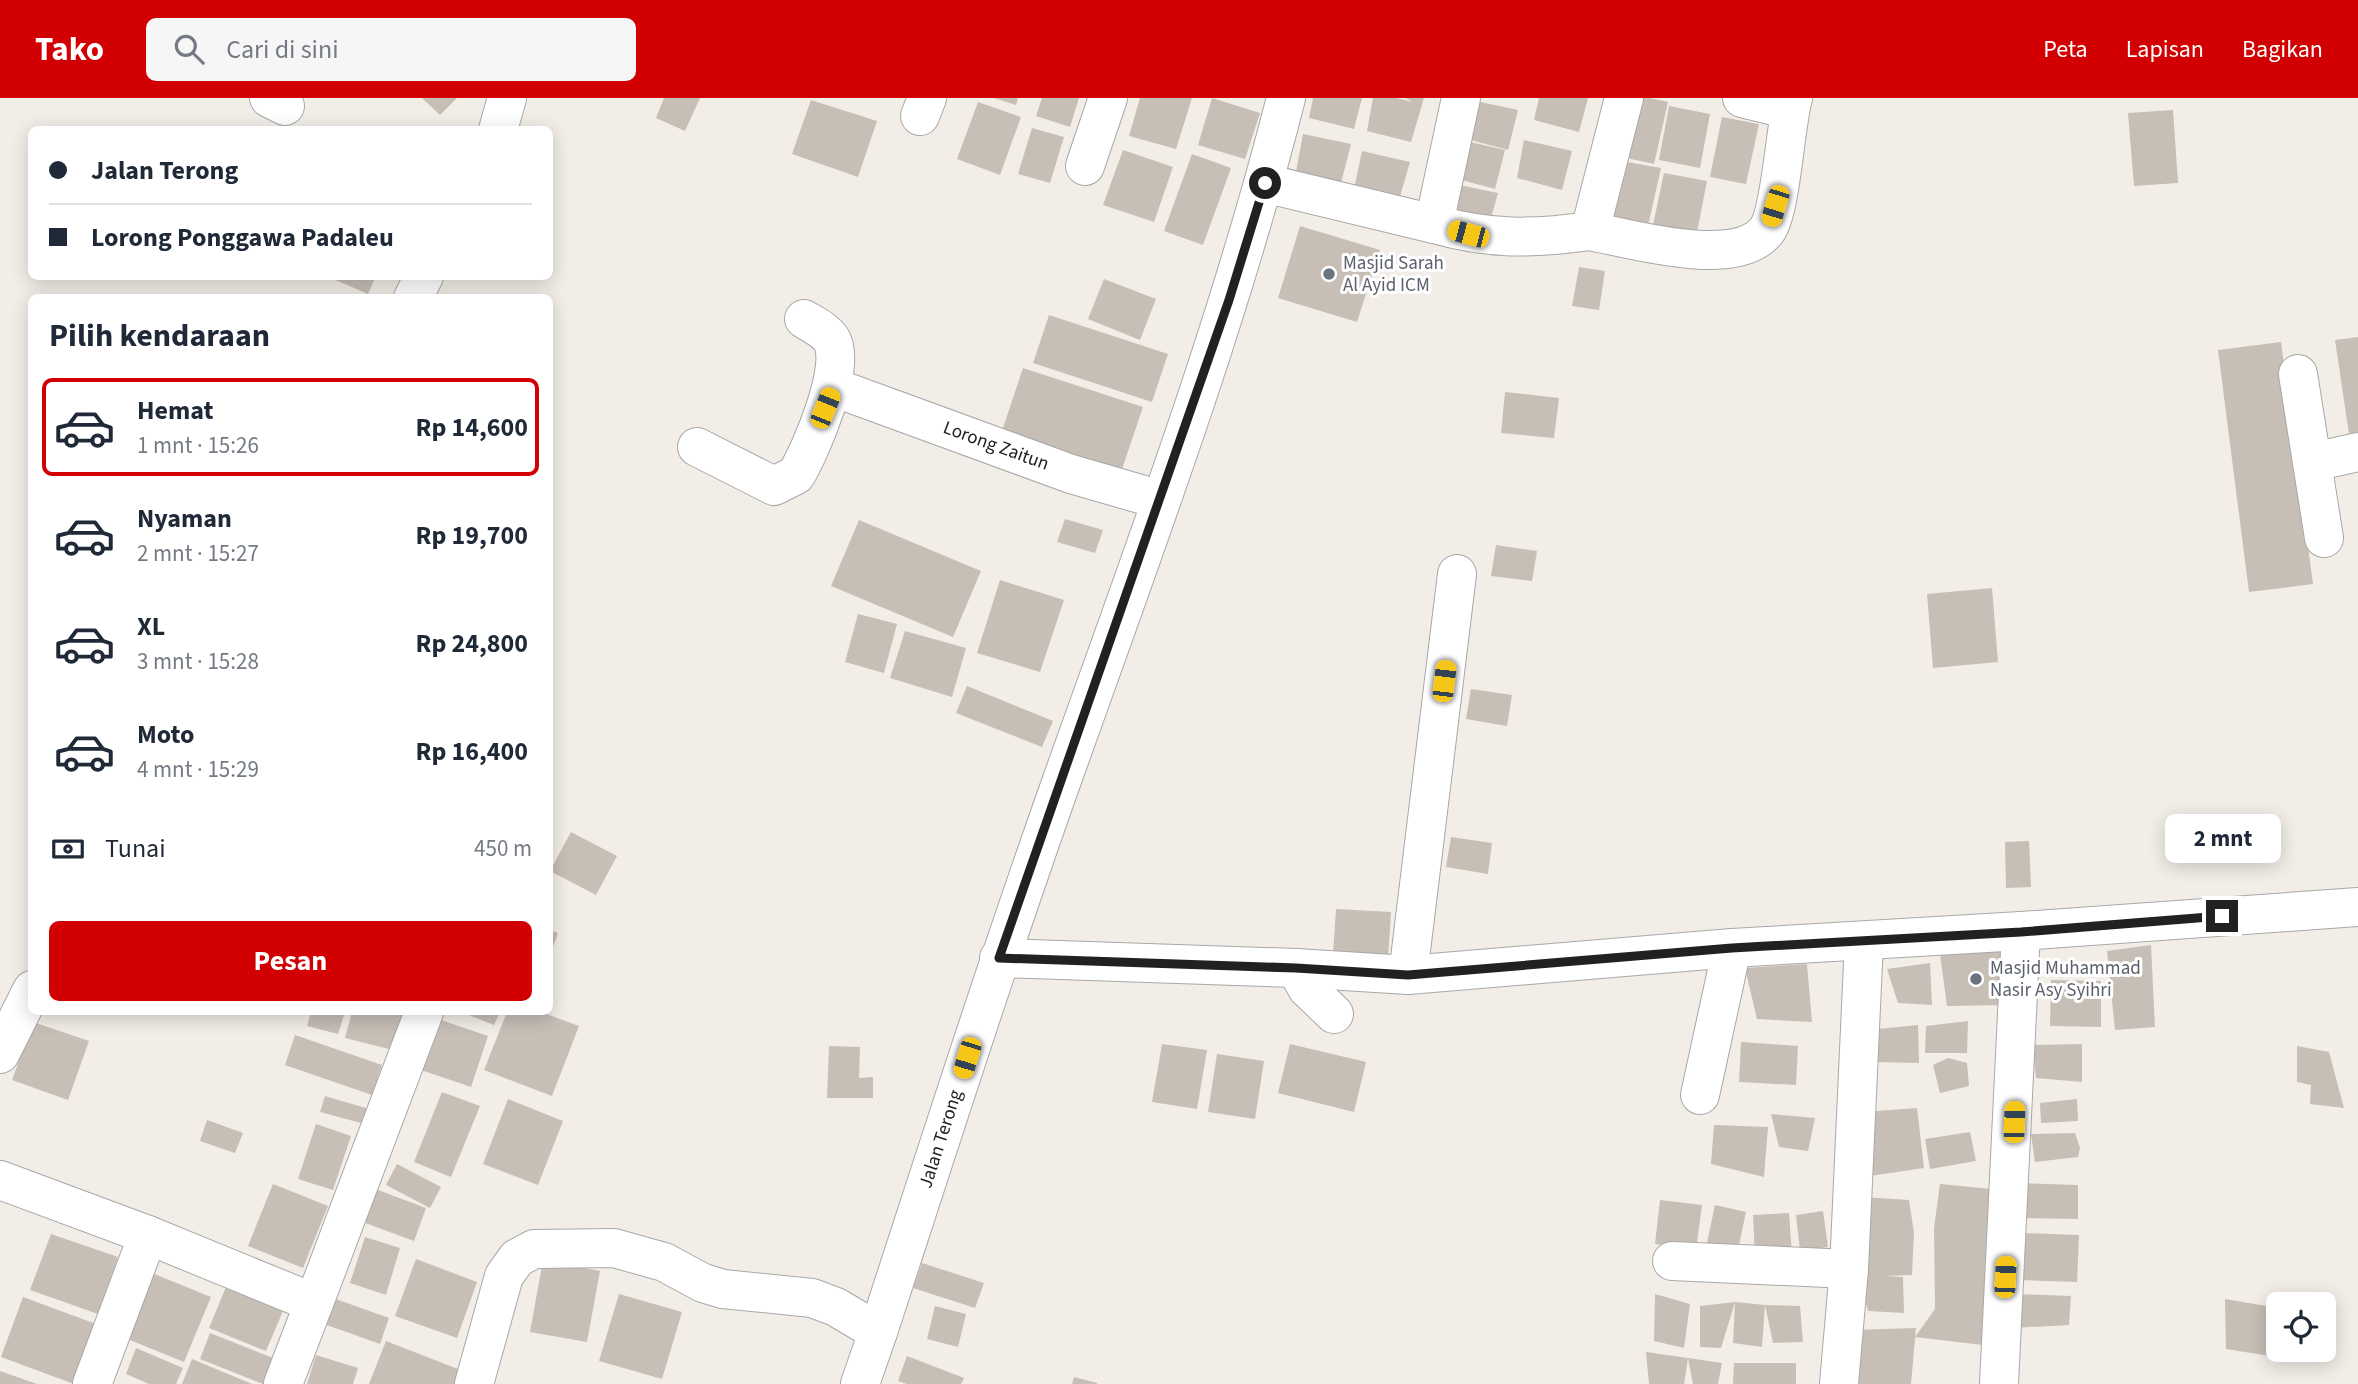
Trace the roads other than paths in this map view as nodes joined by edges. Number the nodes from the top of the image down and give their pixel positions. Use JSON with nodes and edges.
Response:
{"nodes":[{"id":1,"x":507,"y":98,"type":"edge"},
{"id":2,"x":1108,"y":98,"type":"edge"},
{"id":3,"x":1286,"y":98,"type":"edge"},
{"id":4,"x":1461,"y":98,"type":"edge"},
{"id":5,"x":1624,"y":98,"type":"edge"},
{"id":6,"x":1742,"y":98,"type":"edge"},
{"id":7,"x":1791,"y":104,"type":"edge"},
{"id":8,"x":499,"y":126,"type":"edge"},
{"id":9,"x":1085,"y":166,"type":"dead end"},
{"id":10,"x":1265,"y":183,"type":"junction"},
{"id":11,"x":1434,"y":224,"type":"junction"},
{"id":12,"x":1590,"y":231,"type":"junction"},
{"id":13,"x":804,"y":319,"type":"dead end"},
{"id":14,"x":2298,"y":374,"type":"dead end"},
{"id":15,"x":833,"y":387,"type":"junction"},
{"id":16,"x":697,"y":447,"type":"dead end"},
{"id":17,"x":2358,"y":452,"type":"edge"},
{"id":18,"x":2313,"y":462,"type":"junction"},
{"id":19,"x":1161,"y":500,"type":"junction"},
{"id":20,"x":2324,"y":538,"type":"dead end"},
{"id":21,"x":1457,"y":575,"type":"dead end"},
{"id":22,"x":2358,"y":906,"type":"edge"},
{"id":23,"x":2021,"y":932,"type":"junction"},
{"id":24,"x":1864,"y":941,"type":"junction"},
{"id":25,"x":1732,"y":948,"type":"junction"},
{"id":26,"x":999,"y":958,"type":"junction"},
{"id":27,"x":1296,"y":968,"type":"junction"},
{"id":28,"x":1408,"y":975,"type":"junction"},
{"id":29,"x":28,"y":998,"type":"edge"},
{"id":30,"x":1334,"y":1014,"type":"dead end"},
{"id":31,"x":423,"y":1015,"type":"edge"},
{"id":32,"x":0,"y":1054,"type":"edge"},
{"id":33,"x":1700,"y":1096,"type":"dead end"},
{"id":34,"x":0,"y":1180,"type":"edge"},
{"id":35,"x":148,"y":1235,"type":"junction"},
{"id":36,"x":1672,"y":1261,"type":"dead end"},
{"id":37,"x":1849,"y":1269,"type":"junction"},
{"id":38,"x":314,"y":1303,"type":"junction"},
{"id":39,"x":878,"y":1332,"type":"junction"},
{"id":40,"x":92,"y":1384,"type":"edge"},
{"id":41,"x":283,"y":1384,"type":"edge"},
{"id":42,"x":474,"y":1384,"type":"edge"},
{"id":43,"x":860,"y":1384,"type":"edge"},
{"id":44,"x":1839,"y":1384,"type":"edge"},
{"id":45,"x":1999,"y":1384,"type":"edge"}],
"edges":[{"from":1,"to":8,"type":"street"},
{"from":2,"to":9,"type":"street"},
{"from":3,"to":10,"type":"street","name":"Jalan Terong"},
{"from":4,"to":11,"type":"street"},
{"from":5,"to":12,"type":"street"},
{"from":6,"to":7,"type":"street"},
{"from":7,"to":12,"type":"street"},
{"from":10,"to":11,"type":"street"},
{"from":10,"to":19,"type":"street","name":"Jalan Terong"},
{"from":11,"to":12,"type":"street"},
{"from":13,"to":15,"type":"street"},
{"from":14,"to":18,"type":"street"},
{"from":15,"to":16,"type":"street"},
{"from":15,"to":19,"type":"street","name":"Lorong Zaitun"},
{"from":17,"to":18,"type":"street"},
{"from":18,"to":20,"type":"street"},
{"from":19,"to":26,"type":"street","name":"Jalan Terong"},
{"from":21,"to":28,"type":"street"},
{"from":22,"to":23,"type":"street"},
{"from":23,"to":24,"type":"street"},
{"from":23,"to":45,"type":"street"},
{"from":24,"to":25,"type":"street"},
{"from":24,"to":37,"type":"street"},
{"from":25,"to":28,"type":"street"},
{"from":25,"to":33,"type":"street"},
{"from":26,"to":27,"type":"street"},
{"from":26,"to":39,"type":"street","name":"Jalan Terong"},
{"from":27,"to":28,"type":"street"},
{"from":27,"to":30,"type":"street"},
{"from":29,"to":32,"type":"street"},
{"from":31,"to":38,"type":"street"},
{"from":34,"to":35,"type":"street"},
{"from":35,"to":38,"type":"street"},
{"from":35,"to":40,"type":"street"},
{"from":36,"to":37,"type":"street"},
{"from":37,"to":44,"type":"street"},
{"from":38,"to":41,"type":"street"},
{"from":39,"to":42,"type":"street"},
{"from":39,"to":43,"type":"street","name":"Jalan Terong"}]}
